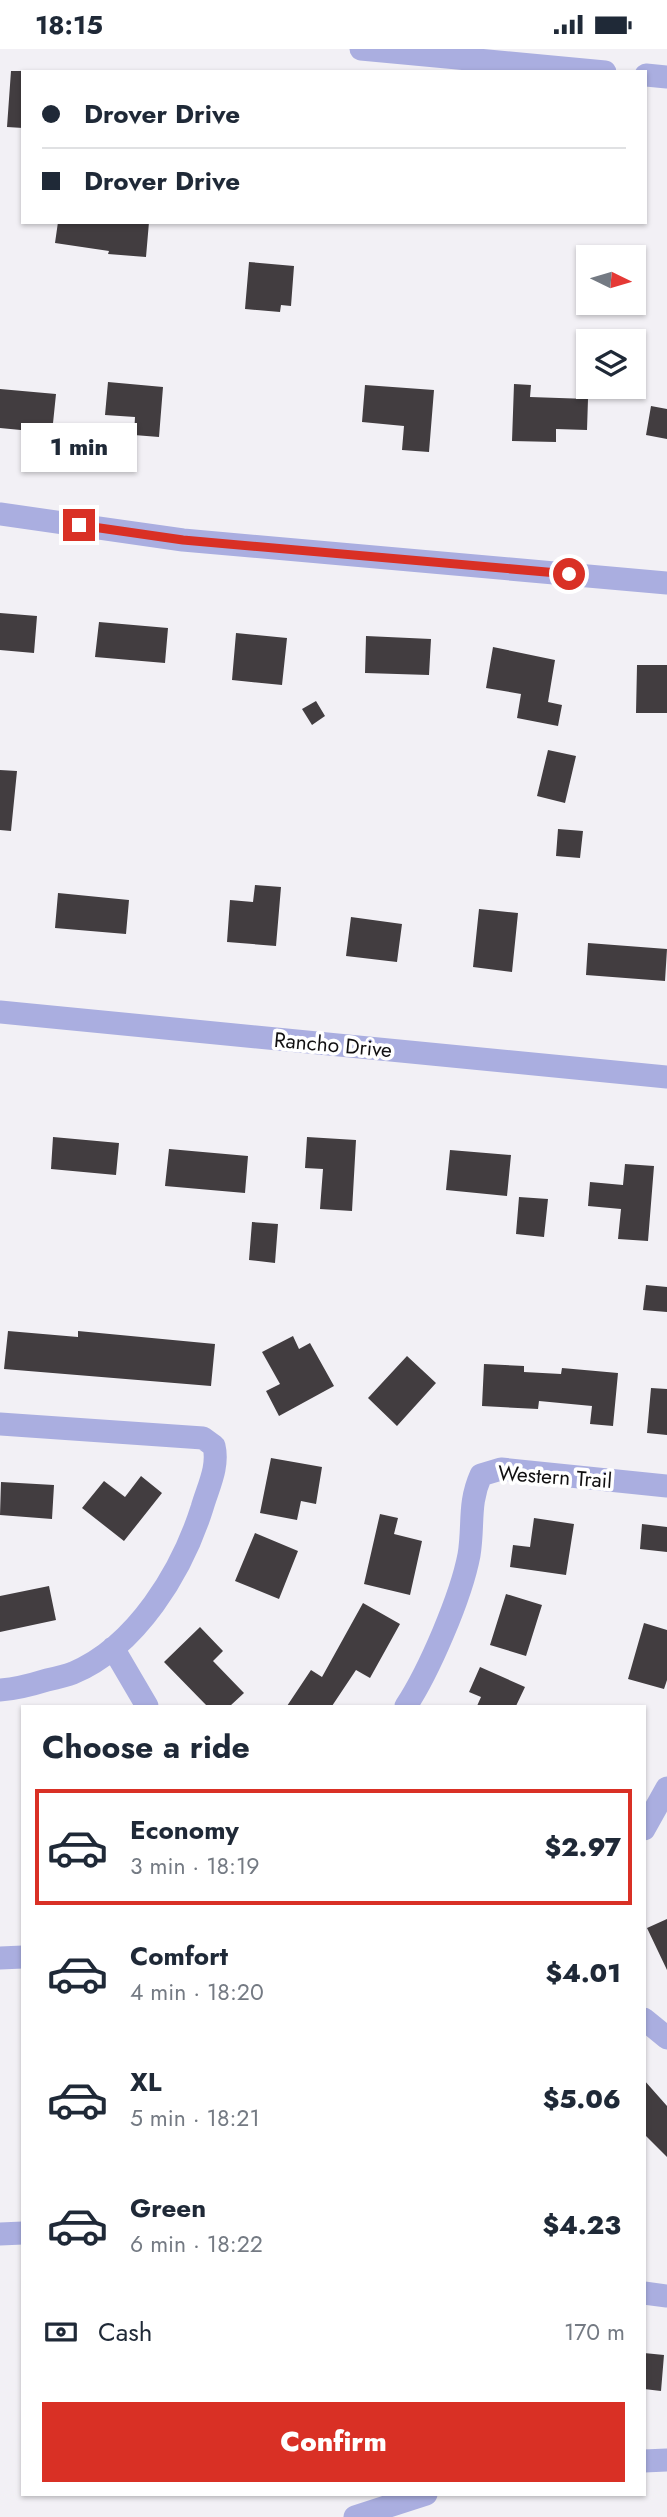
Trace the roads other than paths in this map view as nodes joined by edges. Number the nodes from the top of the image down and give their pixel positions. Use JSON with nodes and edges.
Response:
{"nodes":[{"id":1,"x":360,"y":49,"type":"edge"},
{"id":2,"x":585,"y":70,"type":"edge"},
{"id":3,"x":647,"y":75,"type":"edge"},
{"id":4,"x":667,"y":78,"type":"edge"},
{"id":5,"x":0,"y":514,"type":"edge"},
{"id":6,"x":667,"y":583,"type":"edge"},
{"id":7,"x":0,"y":1012,"type":"edge"},
{"id":8,"x":667,"y":1077,"type":"edge"},
{"id":9,"x":0,"y":1424,"type":"edge"},
{"id":10,"x":667,"y":1486,"type":"edge"},
{"id":11,"x":113,"y":1649,"type":"junction"},
{"id":12,"x":0,"y":1690,"type":"edge"},
{"id":13,"x":146,"y":1705,"type":"edge"},
{"id":14,"x":406,"y":1705,"type":"edge"},
{"id":15,"x":667,"y":1788,"type":"edge"},
{"id":16,"x":646,"y":1825,"type":"edge"},
{"id":17,"x":21,"y":1957,"type":"edge"},
{"id":18,"x":0,"y":1958,"type":"edge"},
{"id":19,"x":646,"y":2021,"type":"edge"},
{"id":20,"x":667,"y":2038,"type":"edge"},
{"id":21,"x":21,"y":2233,"type":"edge"},
{"id":22,"x":0,"y":2234,"type":"edge"},
{"id":23,"x":646,"y":2293,"type":"edge"},
{"id":24,"x":667,"y":2296,"type":"edge"},
{"id":25,"x":667,"y":2460,"type":"edge"},
{"id":26,"x":646,"y":2461,"type":"edge"},
{"id":27,"x":420,"y":2496,"type":"edge"},
{"id":28,"x":355,"y":2517,"type":"edge"}],
"edges":[{"from":1,"to":2,"type":"street"},
{"from":3,"to":4,"type":"street"},
{"from":5,"to":6,"type":"street"},
{"from":7,"to":8,"type":"street","name":"Rancho Drive"},
{"from":9,"to":11,"type":"street"},
{"from":10,"to":14,"type":"street","name":"Western Trail"},
{"from":11,"to":12,"type":"street"},
{"from":11,"to":13,"type":"street"},
{"from":15,"to":16,"type":"street"},
{"from":17,"to":18,"type":"street"},
{"from":19,"to":20,"type":"street"},
{"from":21,"to":22,"type":"street"},
{"from":23,"to":24,"type":"street"},
{"from":25,"to":26,"type":"street"},
{"from":27,"to":28,"type":"street"}]}
